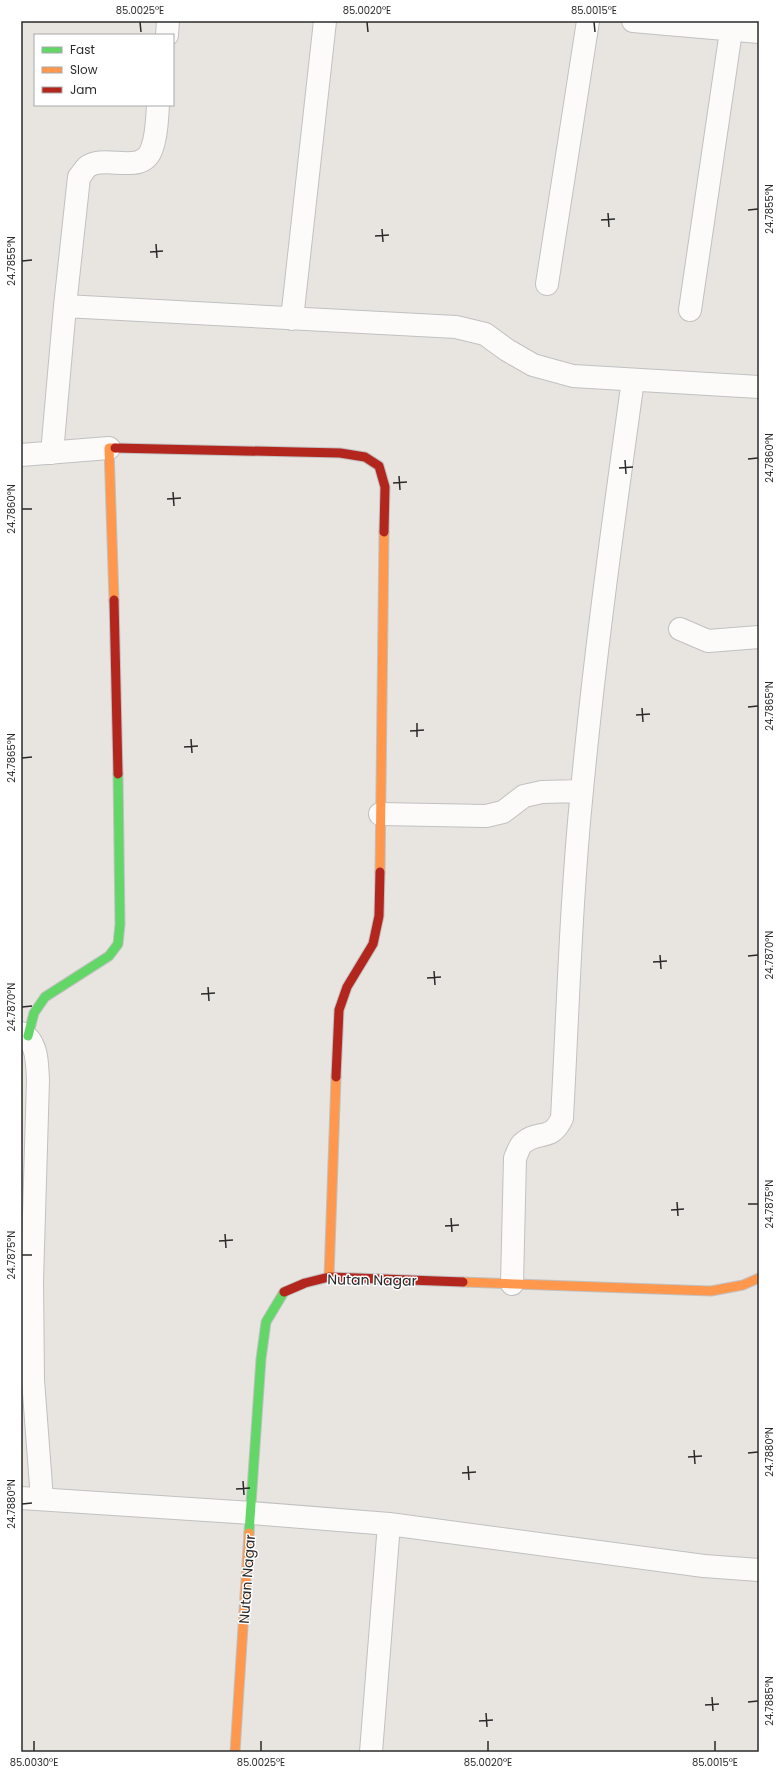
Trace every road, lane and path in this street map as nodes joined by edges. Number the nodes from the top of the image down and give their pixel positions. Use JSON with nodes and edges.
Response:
{"nodes":[{"id":1,"x":168,"y":21,"type":"edge"},
{"id":2,"x":324,"y":21,"type":"edge"},
{"id":3,"x":588,"y":21,"type":"edge"},
{"id":4,"x":633,"y":21,"type":"edge"},
{"id":5,"x":705,"y":24,"type":"edge"},
{"id":6,"x":731,"y":31,"type":"junction"},
{"id":7,"x":759,"y":32,"type":"edge"},
{"id":8,"x":167,"y":34,"type":"edge"},
{"id":9,"x":158,"y":106,"type":"edge"},
{"id":10,"x":547,"y":284,"type":"dead end"},
{"id":11,"x":65,"y":306,"type":"junction"},
{"id":12,"x":690,"y":310,"type":"dead end"},
{"id":13,"x":292,"y":319,"type":"junction"},
{"id":14,"x":633,"y":380,"type":"junction"},
{"id":15,"x":759,"y":387,"type":"edge"},
{"id":16,"x":109,"y":448,"type":"junction"},
{"id":17,"x":52,"y":452,"type":"junction"},
{"id":18,"x":21,"y":455,"type":"edge"},
{"id":19,"x":680,"y":629,"type":"dead end"},
{"id":20,"x":759,"y":637,"type":"edge"},
{"id":21,"x":582,"y":791,"type":"junction"},
{"id":22,"x":380,"y":814,"type":"junction"},
{"id":23,"x":24,"y":1034,"type":"edge"},
{"id":24,"x":329,"y":1277,"type":"junction"},
{"id":25,"x":759,"y":1278,"type":"edge"},
{"id":26,"x":512,"y":1284,"type":"junction"},
{"id":27,"x":31,"y":1499,"type":"edge"},
{"id":28,"x":252,"y":1513,"type":"junction"},
{"id":29,"x":389,"y":1524,"type":"junction"},
{"id":30,"x":759,"y":1570,"type":"edge"},
{"id":31,"x":235,"y":1752,"type":"edge"},
{"id":32,"x":371,"y":1752,"type":"edge"}],
"edges":[{"from":1,"to":8,"type":"street"},
{"from":2,"to":13,"type":"street"},
{"from":3,"to":10,"type":"street"},
{"from":4,"to":5,"type":"street"},
{"from":5,"to":6,"type":"street"},
{"from":6,"to":7,"type":"street"},
{"from":6,"to":12,"type":"street"},
{"from":9,"to":11,"type":"street"},
{"from":11,"to":13,"type":"street"},
{"from":11,"to":17,"type":"street"},
{"from":13,"to":14,"type":"street"},
{"from":14,"to":15,"type":"street"},
{"from":14,"to":21,"type":"street"},
{"from":16,"to":17,"type":"street"},
{"from":16,"to":22,"type":"street"},
{"from":16,"to":23,"type":"street"},
{"from":17,"to":18,"type":"street"},
{"from":19,"to":20,"type":"street"},
{"from":21,"to":22,"type":"street"},
{"from":21,"to":26,"type":"street"},
{"from":22,"to":24,"type":"street"},
{"from":23,"to":27,"type":"street"},
{"from":24,"to":26,"type":"street","name":"Nutan Nagar"},
{"from":24,"to":28,"type":"street","name":"Nutan Nagar"},
{"from":25,"to":26,"type":"street","name":"Nutan Nagar"},
{"from":27,"to":28,"type":"street"},
{"from":28,"to":29,"type":"street"},
{"from":28,"to":31,"type":"street","name":"Nutan Nagar"},
{"from":29,"to":30,"type":"street"},
{"from":29,"to":32,"type":"street"}]}
